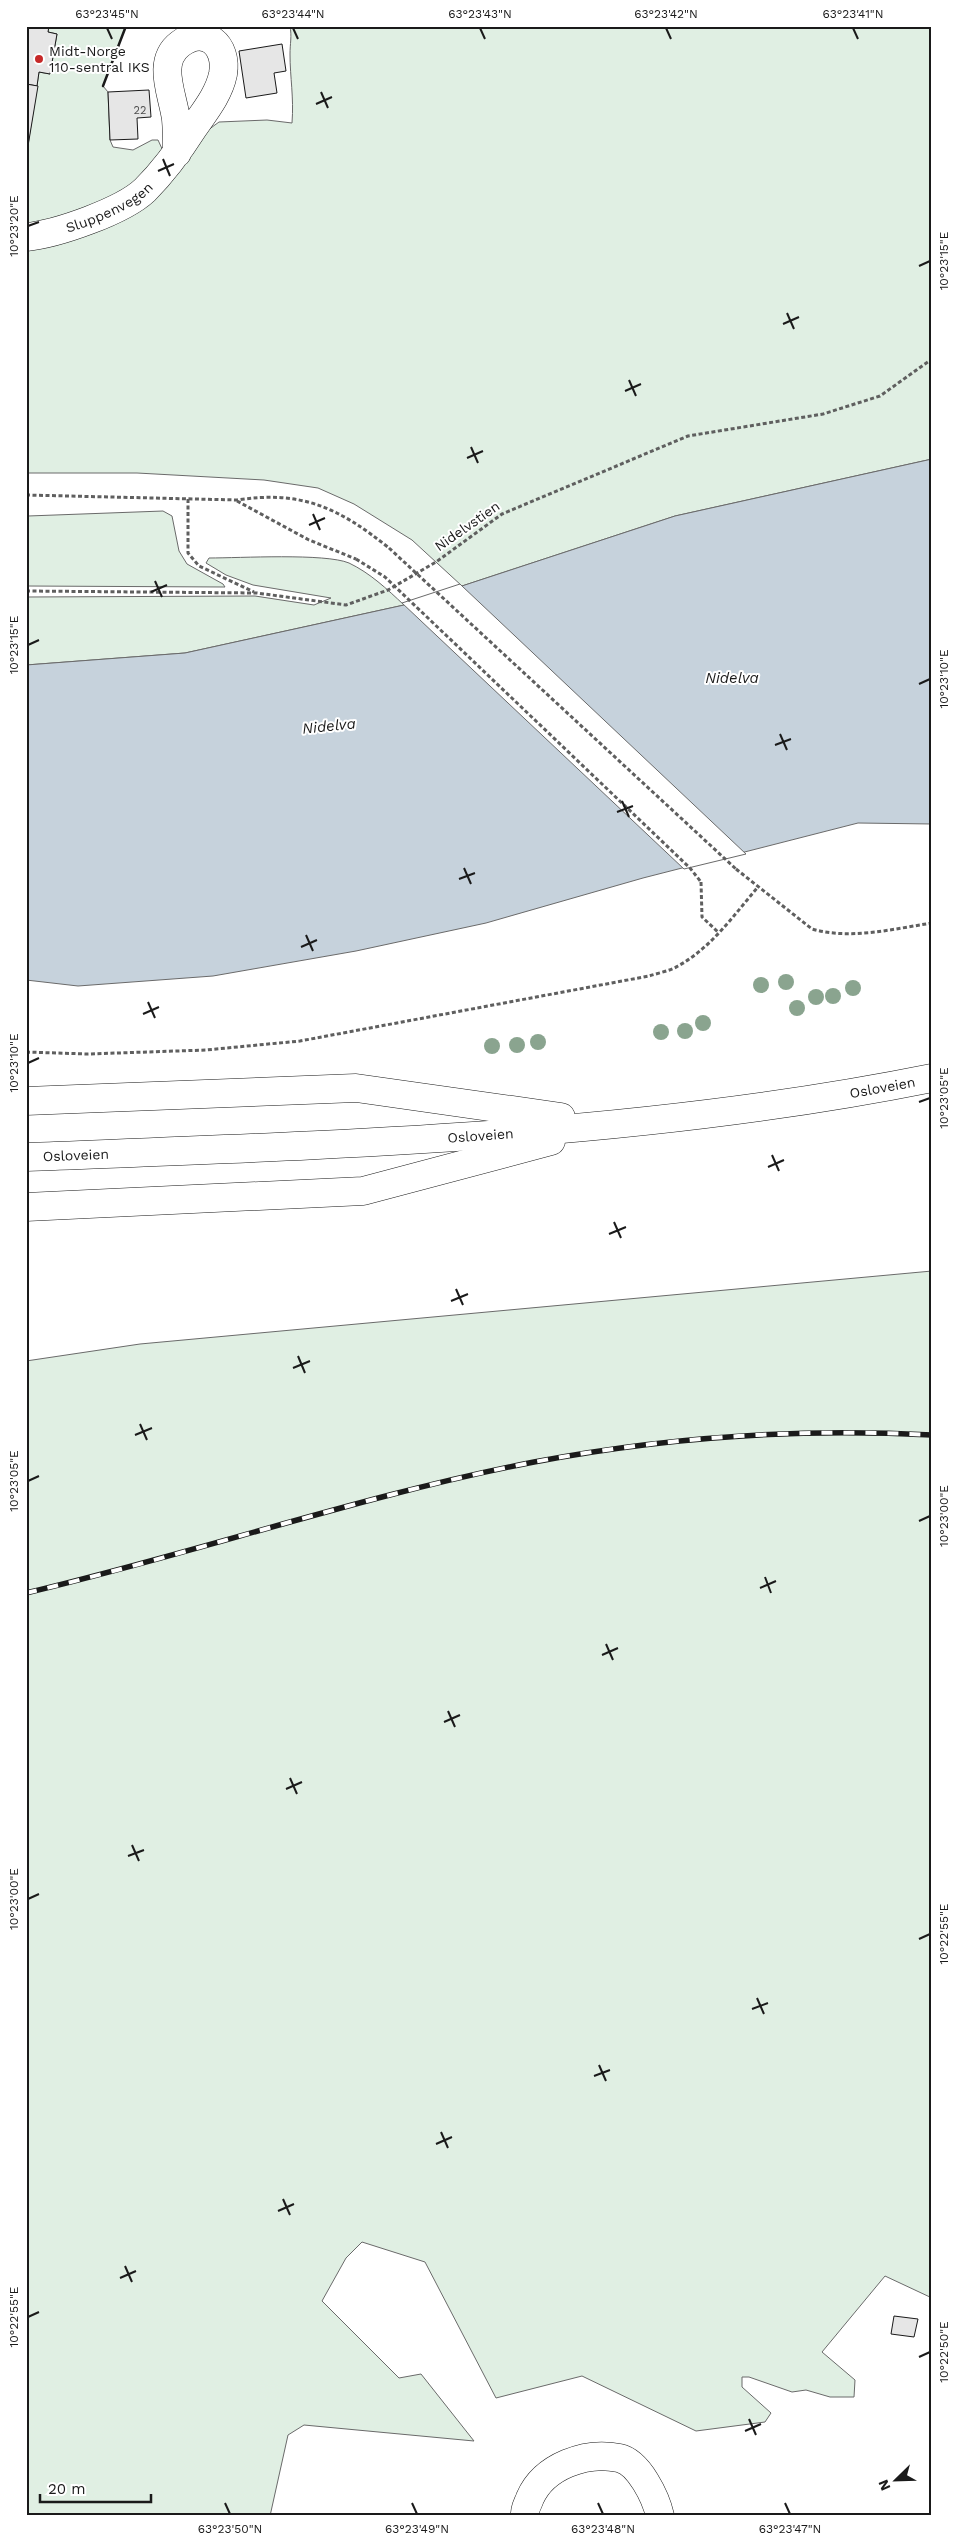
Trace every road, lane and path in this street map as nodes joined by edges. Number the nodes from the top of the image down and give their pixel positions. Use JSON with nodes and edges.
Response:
{"nodes":[{"id":1,"x":177,"y":153,"type":"dead end"},
{"id":2,"x":26,"y":237,"type":"edge"},
{"id":3,"x":932,"y":359,"type":"edge"},
{"id":4,"x":26,"y":495,"type":"edge"},
{"id":5,"x":188,"y":499,"type":"junction"},
{"id":6,"x":237,"y":500,"type":"junction"},
{"id":7,"x":26,"y":592,"type":"edge"},
{"id":8,"x":257,"y":593,"type":"junction"},
{"id":9,"x":758,"y":887,"type":"junction"},
{"id":10,"x":932,"y":923,"type":"edge"},
{"id":11,"x":719,"y":933,"type":"junction"},
{"id":12,"x":26,"y":1052,"type":"edge"},
{"id":13,"x":932,"y":1078,"type":"edge"},
{"id":14,"x":26,"y":1101,"type":"edge"},
{"id":15,"x":615,"y":1124,"type":"junction"},
{"id":16,"x":26,"y":1157,"type":"edge"},
{"id":17,"x":26,"y":1207,"type":"edge"},
{"id":18,"x":525,"y":2516,"type":"edge"},
{"id":19,"x":660,"y":2516,"type":"edge"}],
"edges":[{"from":1,"to":2,"type":"main road","name":"Sluppenvegen"},
{"from":3,"to":8,"type":"path","name":"Nidelvstien"},
{"from":4,"to":5,"type":"path"},
{"from":5,"to":6,"type":"path"},
{"from":5,"to":8,"type":"path"},
{"from":6,"to":9,"type":"path","bridge":true},
{"from":6,"to":11,"type":"path","bridge":true},
{"from":7,"to":8,"type":"path","name":"Nidelvstien"},
{"from":9,"to":10,"type":"path"},
{"from":9,"to":11,"type":"path"},
{"from":11,"to":12,"type":"path"},
{"from":13,"to":15,"type":"main road","name":"Osloveien"},
{"from":14,"to":15,"type":"main road"},
{"from":15,"to":16,"type":"main road","name":"Osloveien"},
{"from":15,"to":17,"type":"main road"},
{"from":18,"to":19,"type":"main road"}]}
